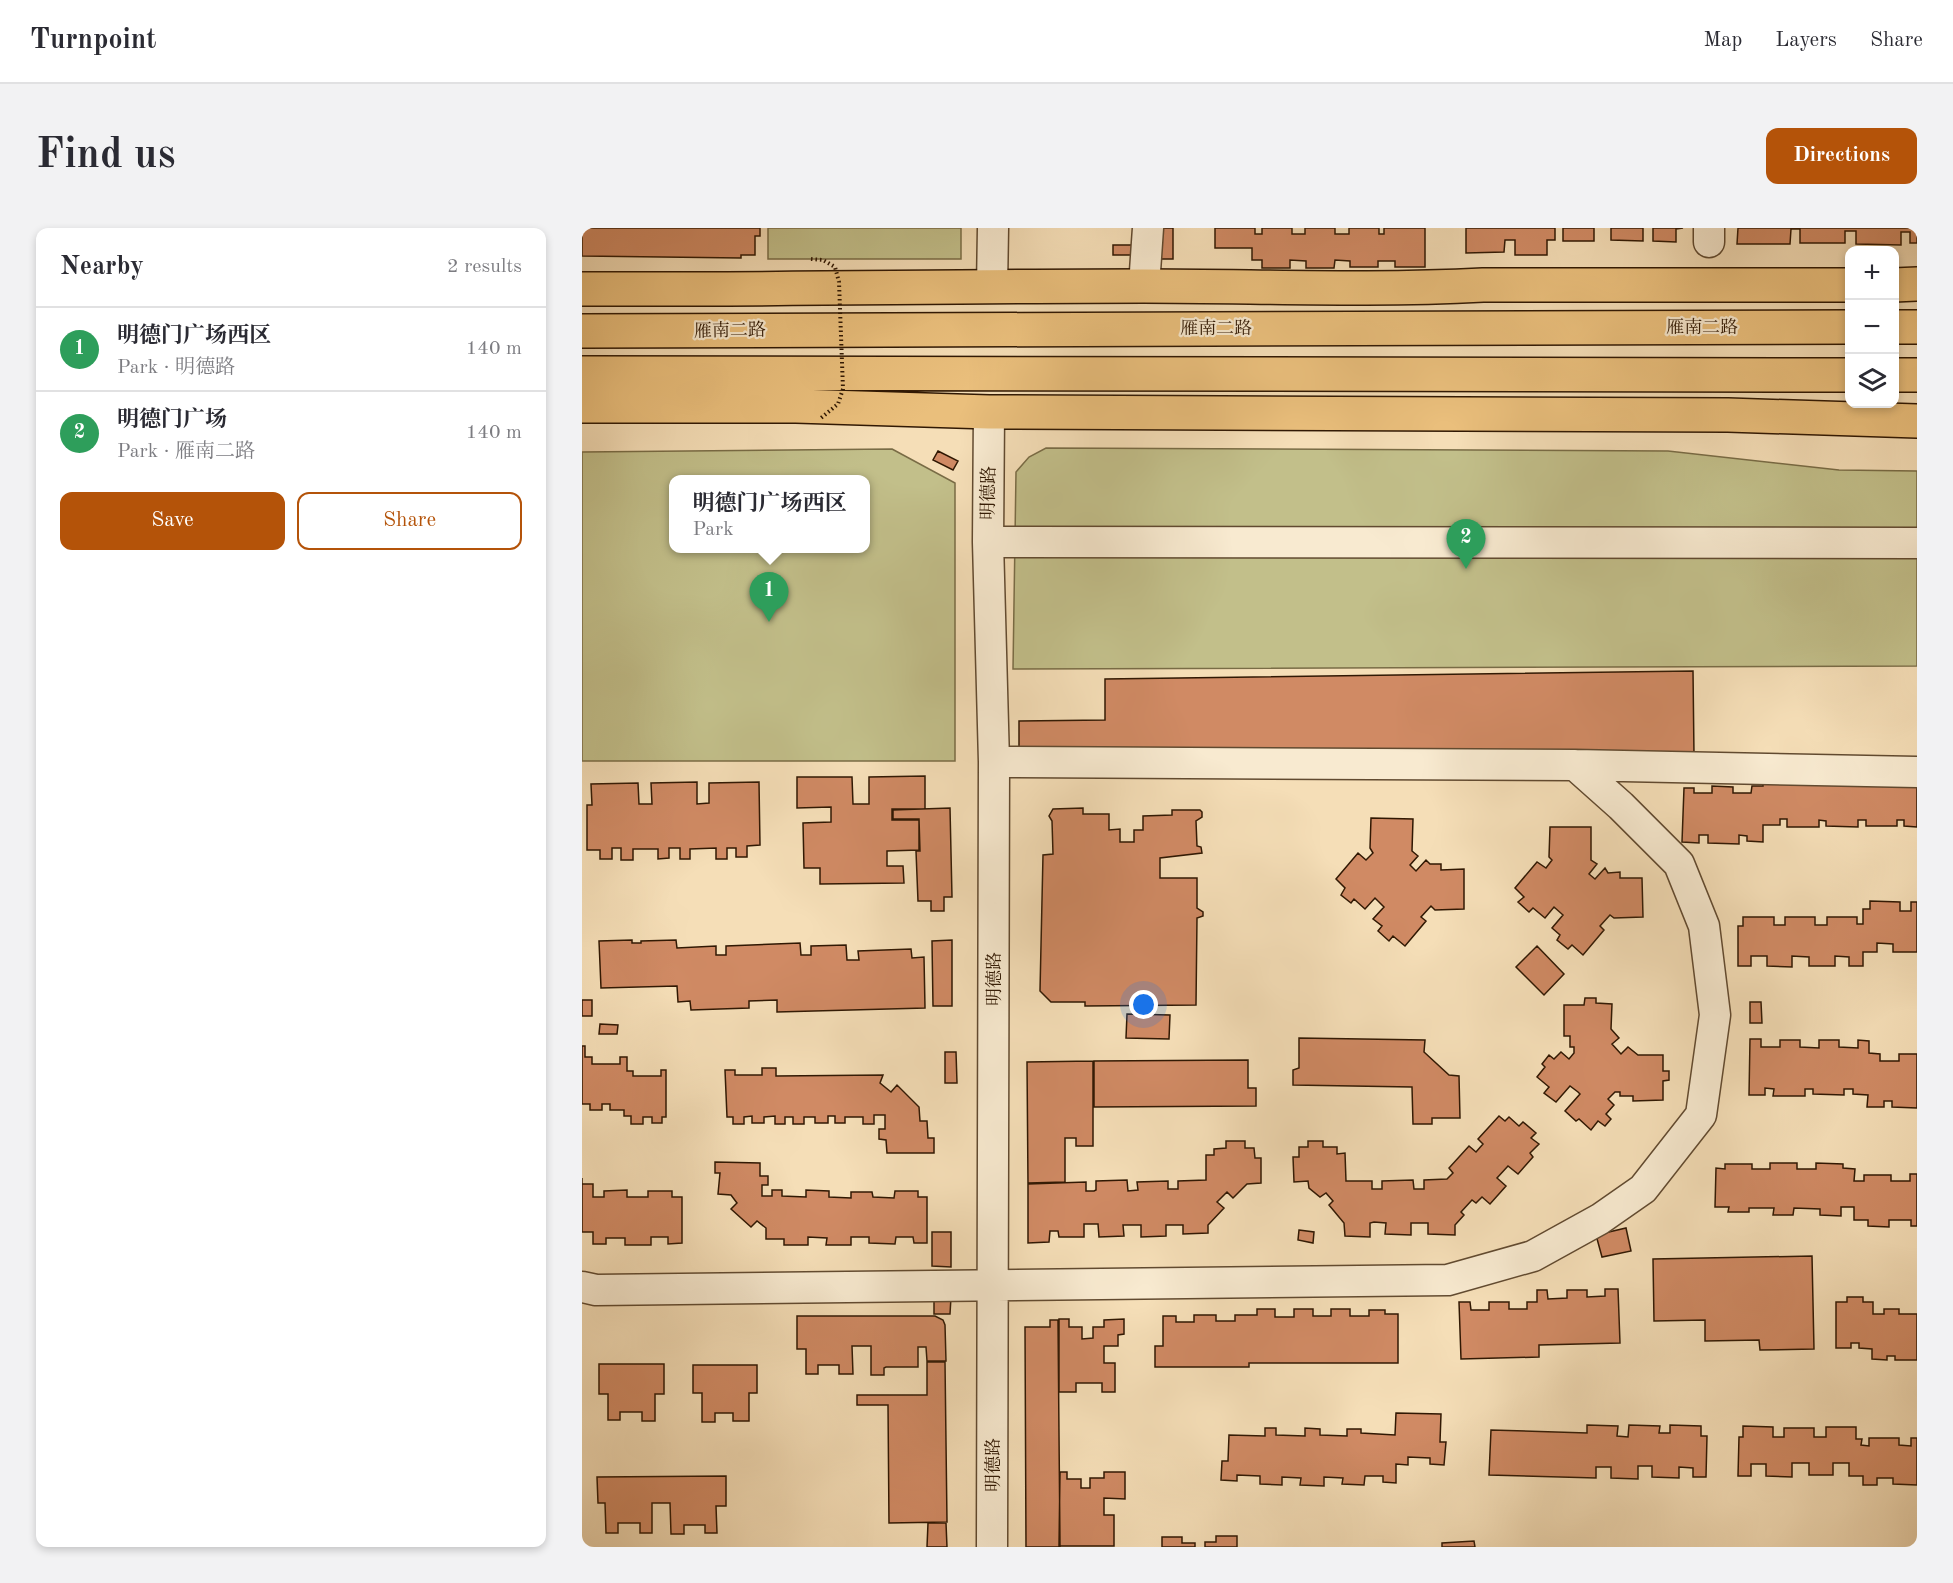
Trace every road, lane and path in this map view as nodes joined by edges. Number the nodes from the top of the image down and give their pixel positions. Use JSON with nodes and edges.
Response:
{"nodes":[{"id":1,"x":993,"y":228,"type":"edge"},
{"id":2,"x":1148,"y":228,"type":"edge"},
{"id":3,"x":810,"y":274,"type":"junction"},
{"id":4,"x":1917,"y":284,"type":"edge"},
{"id":5,"x":1483,"y":285,"type":"junction"},
{"id":6,"x":1845,"y":285,"type":"edge"},
{"id":7,"x":1899,"y":285,"type":"edge"},
{"id":8,"x":1144,"y":286,"type":"junction"},
{"id":9,"x":992,"y":287,"type":"junction"},
{"id":10,"x":582,"y":289,"type":"edge"},
{"id":11,"x":1845,"y":327,"type":"edge"},
{"id":12,"x":1899,"y":327,"type":"edge"},
{"id":13,"x":1917,"y":327,"type":"edge"},
{"id":14,"x":1483,"y":328,"type":"junction"},
{"id":15,"x":1056,"y":329,"type":"junction"},
{"id":16,"x":582,"y":331,"type":"edge"},
{"id":17,"x":582,"y":373,"type":"edge"},
{"id":18,"x":797,"y":374,"type":"junction"},
{"id":19,"x":1443,"y":375,"type":"junction"},
{"id":20,"x":1845,"y":375,"type":"edge"},
{"id":21,"x":1899,"y":375,"type":"edge"},
{"id":22,"x":1917,"y":375,"type":"edge"},
{"id":23,"x":582,"y":406,"type":"edge"},
{"id":24,"x":989,"y":412,"type":"junction"},
{"id":25,"x":1443,"y":414,"type":"junction"},
{"id":26,"x":821,"y":418,"type":"dead end"},
{"id":27,"x":1917,"y":421,"type":"edge"},
{"id":28,"x":988,"y":542,"type":"junction"},
{"id":29,"x":1917,"y":543,"type":"edge"},
{"id":30,"x":994,"y":762,"type":"junction"},
{"id":31,"x":1575,"y":765,"type":"junction"},
{"id":32,"x":1917,"y":772,"type":"edge"},
{"id":33,"x":993,"y":1286,"type":"junction"},
{"id":34,"x":582,"y":1287,"type":"edge"},
{"id":35,"x":992,"y":1547,"type":"edge"}],
"edges":[{"from":1,"to":9,"type":"street"},
{"from":2,"to":8,"type":"street"},
{"from":3,"to":9,"type":"main road"},
{"from":3,"to":10,"type":"main road"},
{"from":3,"to":15,"type":"main road"},
{"from":3,"to":26,"type":"path","bridge":true},
{"from":4,"to":7,"type":"main road"},
{"from":5,"to":6,"type":"main road"},
{"from":5,"to":8,"type":"main road"},
{"from":5,"to":14,"type":"main road"},
{"from":8,"to":9,"type":"main road"},
{"from":11,"to":14,"type":"main road","name":"雁南二路"},
{"from":12,"to":13,"type":"main road"},
{"from":14,"to":15,"type":"main road","name":"雁南二路"},
{"from":15,"to":16,"type":"main road","name":"雁南二路"},
{"from":17,"to":18,"type":"main road"},
{"from":18,"to":19,"type":"main road"},
{"from":18,"to":24,"type":"main road"},
{"from":19,"to":20,"type":"main road"},
{"from":19,"to":25,"type":"main road"},
{"from":21,"to":22,"type":"main road"},
{"from":23,"to":24,"type":"main road"},
{"from":24,"to":25,"type":"main road"},
{"from":24,"to":28,"type":"street","name":"明德路"},
{"from":25,"to":27,"type":"main road"},
{"from":28,"to":29,"type":"street"},
{"from":28,"to":30,"type":"street","name":"明德路"},
{"from":30,"to":31,"type":"street"},
{"from":30,"to":33,"type":"street","name":"明德路"},
{"from":31,"to":32,"type":"street"},
{"from":31,"to":33,"type":"street"},
{"from":33,"to":34,"type":"street"},
{"from":33,"to":35,"type":"street","name":"明德路"}]}
